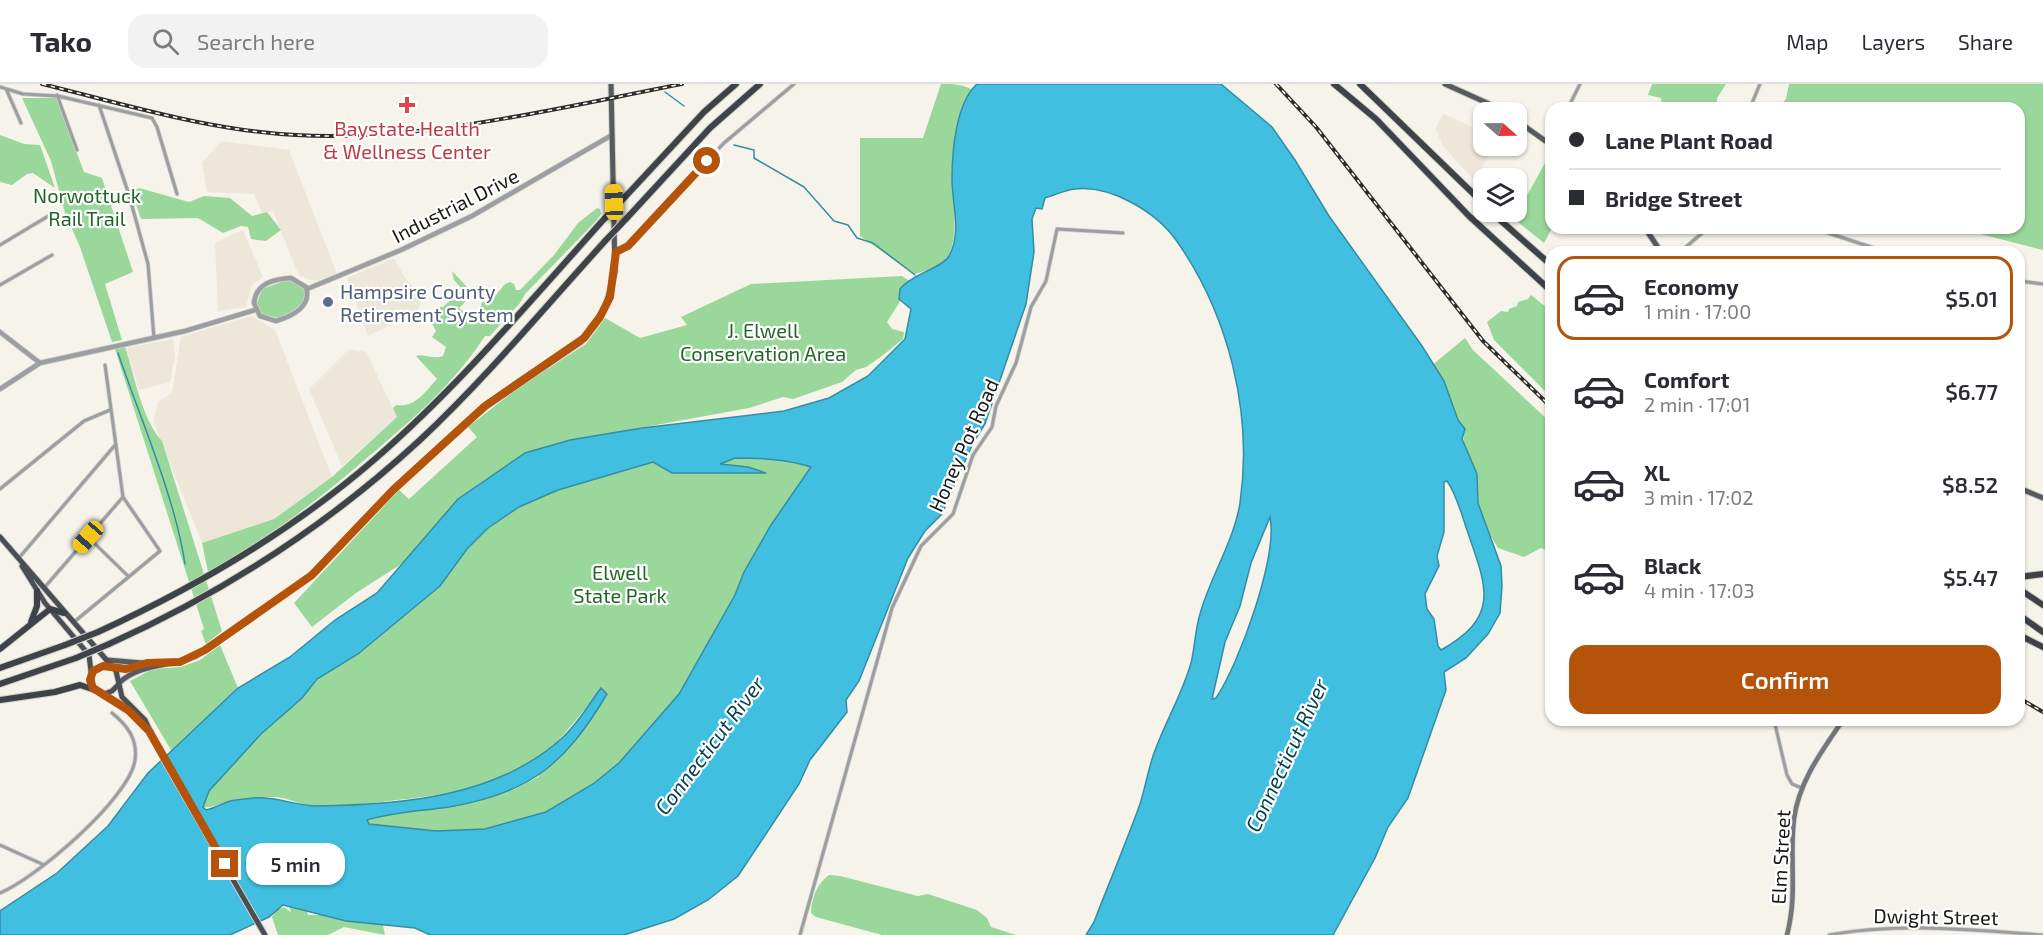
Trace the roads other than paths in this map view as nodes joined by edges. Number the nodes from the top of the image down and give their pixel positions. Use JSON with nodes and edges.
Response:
{"nodes":[{"id":1,"x":611,"y":84,"type":"edge"},
{"id":2,"x":736,"y":84,"type":"edge"},
{"id":3,"x":794,"y":84,"type":"edge"},
{"id":4,"x":1334,"y":84,"type":"edge"},
{"id":5,"x":1360,"y":84,"type":"edge"},
{"id":6,"x":1445,"y":84,"type":"edge"},
{"id":7,"x":1580,"y":84,"type":"edge"},
{"id":8,"x":1760,"y":84,"type":"edge"},
{"id":9,"x":758,"y":86,"type":"edge"},
{"id":10,"x":0,"y":87,"type":"edge"},
{"id":11,"x":6,"y":89,"type":"junction"},
{"id":12,"x":57,"y":95,"type":"junction"},
{"id":13,"x":1485,"y":102,"type":"edge"},
{"id":14,"x":1571,"y":102,"type":"edge"},
{"id":15,"x":1752,"y":102,"type":"edge"},
{"id":16,"x":99,"y":105,"type":"junction"},
{"id":17,"x":21,"y":123,"type":"dead end"},
{"id":18,"x":1527,"y":128,"type":"edge"},
{"id":19,"x":612,"y":135,"type":"junction"},
{"id":20,"x":1545,"y":140,"type":"edge"},
{"id":21,"x":77,"y":150,"type":"dead end"},
{"id":22,"x":1473,"y":193,"type":"edge"},
{"id":23,"x":177,"y":194,"type":"dead end"},
{"id":24,"x":50,"y":215,"type":"dead end"},
{"id":25,"x":1502,"y":222,"type":"edge"},
{"id":26,"x":1123,"y":233,"type":"dead end"},
{"id":27,"x":1701,"y":234,"type":"edge"},
{"id":28,"x":1831,"y":234,"type":"edge"},
{"id":29,"x":0,"y":245,"type":"edge"},
{"id":30,"x":1687,"y":246,"type":"edge"},
{"id":31,"x":1868,"y":246,"type":"edge"},
{"id":32,"x":616,"y":252,"type":"junction"},
{"id":33,"x":52,"y":255,"type":"dead end"},
{"id":34,"x":1545,"y":260,"type":"edge"},
{"id":35,"x":2025,"y":282,"type":"edge"},
{"id":36,"x":2043,"y":284,"type":"edge"},
{"id":37,"x":0,"y":285,"type":"edge"},
{"id":38,"x":1545,"y":286,"type":"edge"},
{"id":39,"x":307,"y":289,"type":"junction"},
{"id":40,"x":255,"y":310,"type":"junction"},
{"id":41,"x":0,"y":332,"type":"edge"},
{"id":42,"x":154,"y":338,"type":"junction"},
{"id":43,"x":40,"y":363,"type":"junction"},
{"id":44,"x":105,"y":365,"type":"dead end"},
{"id":45,"x":0,"y":389,"type":"edge"},
{"id":46,"x":111,"y":410,"type":"junction"},
{"id":47,"x":116,"y":444,"type":"junction"},
{"id":48,"x":0,"y":489,"type":"edge"},
{"id":49,"x":2025,"y":491,"type":"edge"},
{"id":50,"x":123,"y":497,"type":"junction"},
{"id":51,"x":2043,"y":498,"type":"edge"},
{"id":52,"x":0,"y":537,"type":"edge"},
{"id":53,"x":88,"y":537,"type":"junction"},
{"id":54,"x":18,"y":559,"type":"junction"},
{"id":55,"x":2043,"y":574,"type":"edge"},
{"id":56,"x":128,"y":576,"type":"junction"},
{"id":57,"x":2025,"y":576,"type":"edge"},
{"id":58,"x":44,"y":588,"type":"junction"},
{"id":59,"x":37,"y":591,"type":"junction"},
{"id":60,"x":2025,"y":593,"type":"edge"},
{"id":61,"x":2043,"y":605,"type":"edge"},
{"id":62,"x":50,"y":609,"type":"junction"},
{"id":63,"x":64,"y":613,"type":"junction"},
{"id":64,"x":2025,"y":619,"type":"edge"},
{"id":65,"x":73,"y":623,"type":"junction"},
{"id":66,"x":28,"y":627,"type":"junction"},
{"id":67,"x":2043,"y":632,"type":"edge"},
{"id":68,"x":2025,"y":638,"type":"edge"},
{"id":69,"x":2043,"y":647,"type":"edge"},
{"id":70,"x":0,"y":650,"type":"edge"},
{"id":71,"x":106,"y":660,"type":"junction"},
{"id":72,"x":147,"y":663,"type":"junction"},
{"id":73,"x":168,"y":664,"type":"junction"},
{"id":74,"x":113,"y":667,"type":"junction"},
{"id":75,"x":0,"y":668,"type":"edge"},
{"id":76,"x":91,"y":674,"type":"junction"},
{"id":77,"x":119,"y":683,"type":"junction"},
{"id":78,"x":0,"y":684,"type":"edge"},
{"id":79,"x":95,"y":690,"type":"junction"},
{"id":80,"x":104,"y":694,"type":"junction"},
{"id":81,"x":0,"y":700,"type":"edge"},
{"id":82,"x":112,"y":713,"type":"dead end"},
{"id":83,"x":1776,"y":726,"type":"edge"},
{"id":84,"x":1839,"y":726,"type":"edge"},
{"id":85,"x":149,"y":731,"type":"junction"},
{"id":86,"x":1802,"y":788,"type":"junction"},
{"id":87,"x":0,"y":844,"type":"edge"},
{"id":88,"x":42,"y":864,"type":"junction"},
{"id":89,"x":0,"y":893,"type":"edge"},
{"id":90,"x":265,"y":935,"type":"edge"},
{"id":91,"x":800,"y":935,"type":"edge"},
{"id":92,"x":1788,"y":935,"type":"edge"},
{"id":93,"x":1829,"y":935,"type":"edge"},
{"id":94,"x":2043,"y":935,"type":"edge"}],
"edges":[{"from":1,"to":19,"type":"main road"},
{"from":2,"to":75,"type":"highway","bridge":true},
{"from":3,"to":32,"type":"street"},
{"from":4,"to":38,"type":"highway"},
{"from":5,"to":22,"type":"highway"},
{"from":6,"to":13,"type":"main road"},
{"from":7,"to":14,"type":"street"},
{"from":8,"to":15,"type":"street"},
{"from":9,"to":78,"type":"highway","bridge":true},
{"from":10,"to":11,"type":"street"},
{"from":11,"to":12,"type":"street"},
{"from":11,"to":17,"type":"street"},
{"from":12,"to":16,"type":"street"},
{"from":12,"to":21,"type":"street"},
{"from":16,"to":23,"type":"street"},
{"from":16,"to":42,"type":"street"},
{"from":18,"to":20,"type":"main road"},
{"from":19,"to":32,"type":"main road"},
{"from":19,"to":39,"type":"street","name":"Industrial Drive"},
{"from":24,"to":29,"type":"street"},
{"from":25,"to":34,"type":"highway"},
{"from":26,"to":91,"type":"street","name":"Honey Pot Road"},
{"from":27,"to":30,"type":"street"},
{"from":28,"to":31,"type":"street"},
{"from":32,"to":73,"type":"main road"},
{"from":33,"to":37,"type":"street"},
{"from":35,"to":36,"type":"street"},
{"from":39,"to":40,"type":"street"},
{"from":39,"to":40,"type":"street"},
{"from":40,"to":42,"type":"street"},
{"from":41,"to":43,"type":"street"},
{"from":42,"to":43,"type":"street"},
{"from":43,"to":45,"type":"street"},
{"from":44,"to":46,"type":"street"},
{"from":46,"to":47,"type":"street"},
{"from":46,"to":48,"type":"street"},
{"from":47,"to":50,"type":"street"},
{"from":47,"to":54,"type":"street"},
{"from":49,"to":51,"type":"main road"},
{"from":50,"to":53,"type":"street"},
{"from":50,"to":56,"type":"street"},
{"from":52,"to":54,"type":"highway"},
{"from":53,"to":56,"type":"street"},
{"from":53,"to":58,"type":"street"},
{"from":54,"to":58,"type":"highway"},
{"from":54,"to":59,"type":"highway"},
{"from":55,"to":57,"type":"highway"},
{"from":56,"to":65,"type":"street"},
{"from":58,"to":63,"type":"highway"},
{"from":59,"to":62,"type":"highway"},
{"from":59,"to":66,"type":"highway"},
{"from":60,"to":61,"type":"highway"},
{"from":62,"to":63,"type":"highway"},
{"from":62,"to":66,"type":"highway"},
{"from":62,"to":76,"type":"highway"},
{"from":63,"to":65,"type":"highway"},
{"from":64,"to":67,"type":"highway"},
{"from":65,"to":71,"type":"highway"},
{"from":66,"to":70,"type":"highway"},
{"from":68,"to":69,"type":"highway"},
{"from":71,"to":72,"type":"main road"},
{"from":71,"to":74,"type":"highway"},
{"from":72,"to":73,"type":"main road"},
{"from":72,"to":74,"type":"main road"},
{"from":73,"to":77,"type":"main road"},
{"from":74,"to":76,"type":"highway"},
{"from":74,"to":77,"type":"highway"},
{"from":76,"to":79,"type":"highway"},
{"from":77,"to":80,"type":"highway"},
{"from":77,"to":85,"type":"highway"},
{"from":79,"to":80,"type":"highway"},
{"from":79,"to":81,"type":"highway"},
{"from":80,"to":85,"type":"highway"},
{"from":82,"to":88,"type":"street"},
{"from":83,"to":86,"type":"street"},
{"from":84,"to":86,"type":"main road","name":"Elm Street"},
{"from":85,"to":90,"type":"highway"},
{"from":86,"to":92,"type":"main road","name":"Elm Street"},
{"from":87,"to":88,"type":"street"},
{"from":88,"to":89,"type":"street"},
{"from":93,"to":94,"type":"street","name":"Dwight Street"}]}
